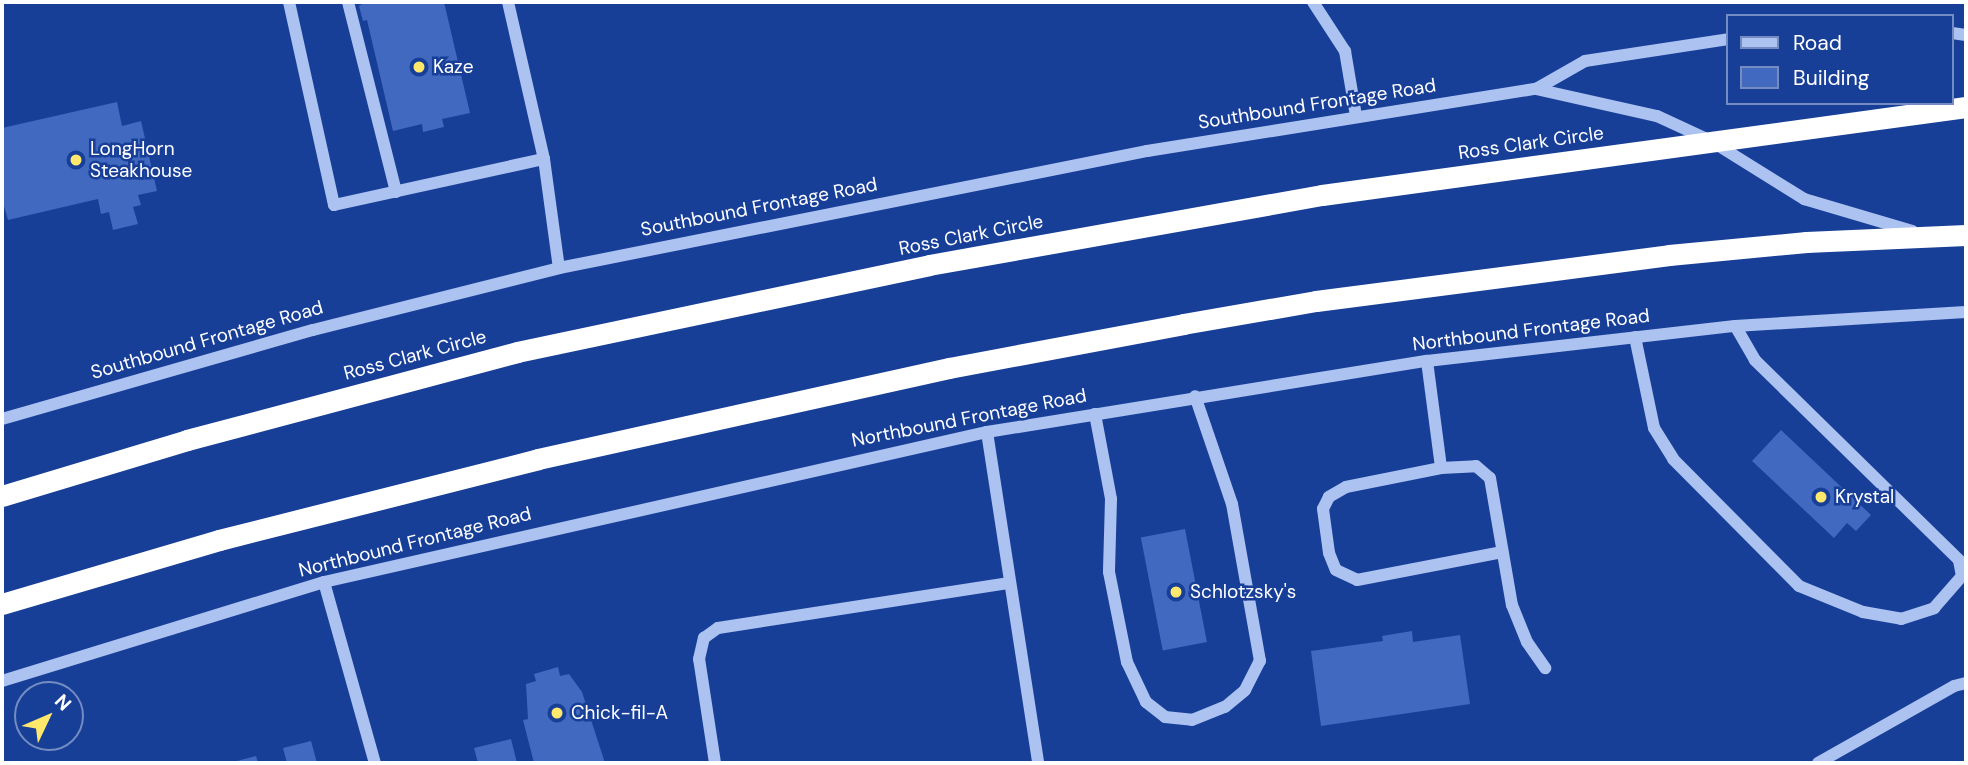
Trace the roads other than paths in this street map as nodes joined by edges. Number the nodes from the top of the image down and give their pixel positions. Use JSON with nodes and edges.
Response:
{"nodes":[{"id":1,"x":289,"y":2,"type":"edge"},
{"id":2,"x":348,"y":2,"type":"edge"},
{"id":3,"x":508,"y":2,"type":"edge"},
{"id":4,"x":1317,"y":2,"type":"edge"},
{"id":5,"x":1727,"y":39,"type":"edge"},
{"id":6,"x":1536,"y":89,"type":"junction"},
{"id":7,"x":1966,"y":107,"type":"edge"},
{"id":8,"x":1356,"y":116,"type":"junction"},
{"id":9,"x":1712,"y":141,"type":"junction"},
{"id":10,"x":544,"y":159,"type":"junction"},
{"id":11,"x":396,"y":192,"type":"junction"},
{"id":12,"x":1966,"y":235,"type":"edge"},
{"id":13,"x":1930,"y":237,"type":"junction"},
{"id":14,"x":559,"y":268,"type":"junction"},
{"id":15,"x":1966,"y":312,"type":"edge"},
{"id":16,"x":1735,"y":327,"type":"junction"},
{"id":17,"x":1635,"y":337,"type":"junction"},
{"id":18,"x":1427,"y":361,"type":"junction"},
{"id":19,"x":1195,"y":396,"type":"junction"},
{"id":20,"x":1095,"y":414,"type":"junction"},
{"id":21,"x":2,"y":419,"type":"edge"},
{"id":22,"x":987,"y":432,"type":"junction"},
{"id":23,"x":1441,"y":468,"type":"junction"},
{"id":24,"x":2,"y":496,"type":"edge"},
{"id":25,"x":1502,"y":552,"type":"junction"},
{"id":26,"x":324,"y":582,"type":"junction"},
{"id":27,"x":1010,"y":583,"type":"junction"},
{"id":28,"x":2,"y":604,"type":"edge"},
{"id":29,"x":1545,"y":668,"type":"dead end"},
{"id":30,"x":2,"y":681,"type":"edge"},
{"id":31,"x":1966,"y":683,"type":"edge"},
{"id":32,"x":375,"y":763,"type":"edge"},
{"id":33,"x":715,"y":763,"type":"edge"},
{"id":34,"x":1038,"y":763,"type":"edge"},
{"id":35,"x":1818,"y":763,"type":"edge"}],
"edges":[{"from":1,"to":11,"type":"street"},
{"from":2,"to":11,"type":"street"},
{"from":3,"to":10,"type":"street"},
{"from":4,"to":8,"type":"street"},
{"from":5,"to":6,"type":"street","name":"Southbound Frontage Road"},
{"from":6,"to":8,"type":"street","name":"Southbound Frontage Road"},
{"from":6,"to":9,"type":"street","name":"Southbound Frontage Road"},
{"from":7,"to":9,"type":"highway","name":"Ross Clark Circle"},
{"from":8,"to":14,"type":"street","name":"Southbound Frontage Road"},
{"from":9,"to":13,"type":"street","name":"Southbound Frontage Road"},
{"from":9,"to":24,"type":"highway","name":"Ross Clark Circle"},
{"from":10,"to":11,"type":"street"},
{"from":10,"to":14,"type":"street"},
{"from":12,"to":13,"type":"highway"},
{"from":13,"to":28,"type":"highway"},
{"from":14,"to":21,"type":"street","name":"Southbound Frontage Road"},
{"from":15,"to":16,"type":"street","name":"Northbound Frontage Road"},
{"from":16,"to":17,"type":"street","name":"Northbound Frontage Road"},
{"from":16,"to":17,"type":"street"},
{"from":17,"to":18,"type":"street","name":"Northbound Frontage Road"},
{"from":18,"to":19,"type":"street","name":"Northbound Frontage Road"},
{"from":18,"to":23,"type":"street"},
{"from":19,"to":20,"type":"street","name":"Northbound Frontage Road"},
{"from":19,"to":20,"type":"street"},
{"from":20,"to":22,"type":"street","name":"Northbound Frontage Road"},
{"from":22,"to":26,"type":"street","name":"Northbound Frontage Road"},
{"from":22,"to":27,"type":"street"},
{"from":23,"to":25,"type":"street"},
{"from":23,"to":25,"type":"street"},
{"from":25,"to":29,"type":"street"},
{"from":26,"to":30,"type":"street","name":"Northbound Frontage Road"},
{"from":26,"to":32,"type":"street"},
{"from":27,"to":33,"type":"street"},
{"from":27,"to":34,"type":"street"},
{"from":31,"to":35,"type":"street"}]}
